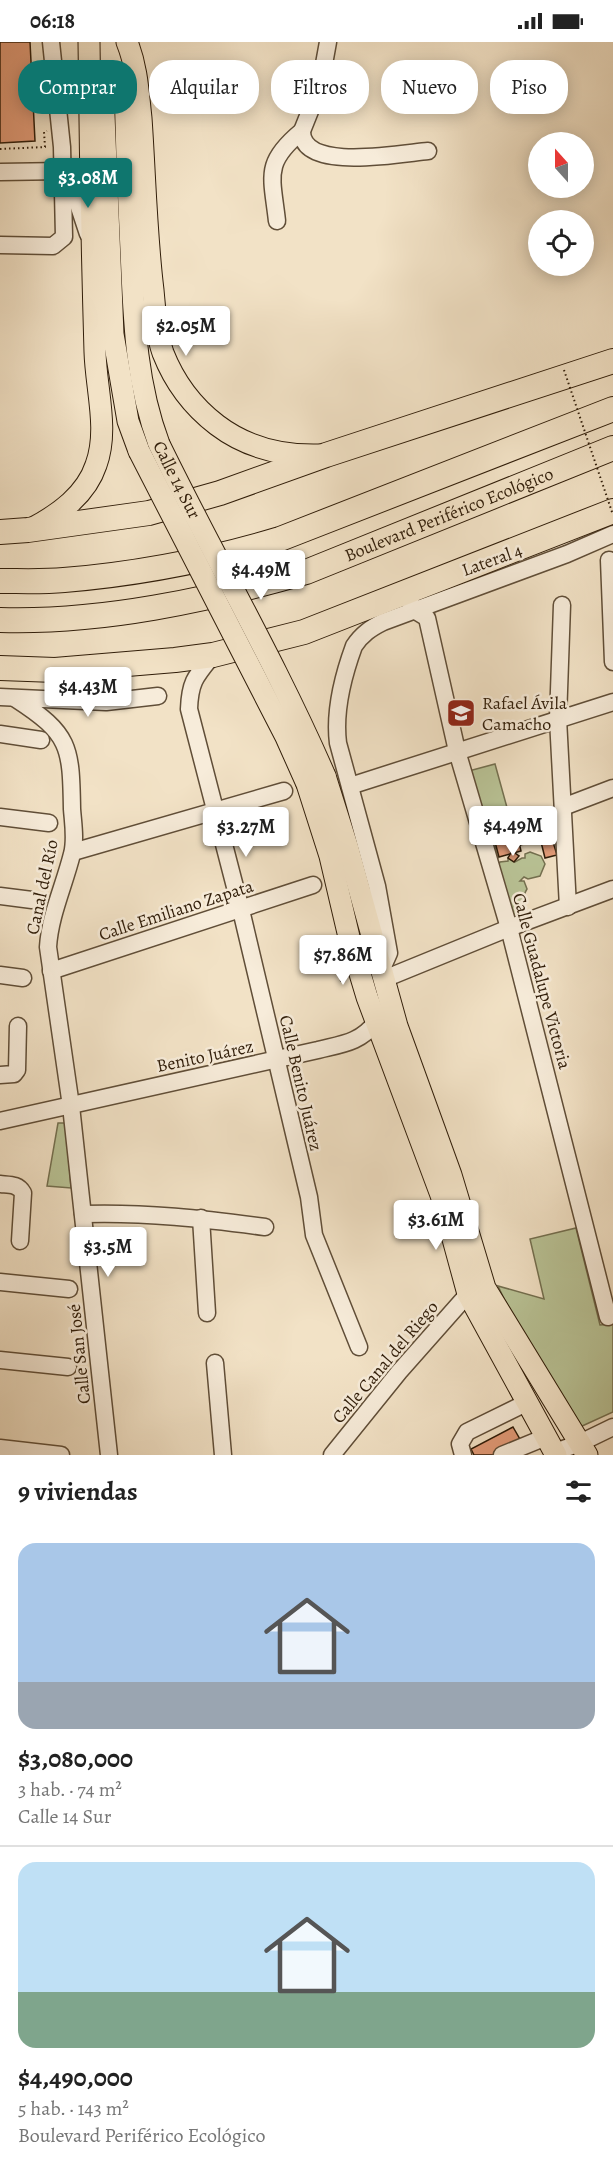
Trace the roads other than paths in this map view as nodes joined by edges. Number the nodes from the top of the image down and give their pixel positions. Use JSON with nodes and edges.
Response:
{"nodes":[{"id":1,"x":89,"y":42,"type":"edge"},
{"id":2,"x":102,"y":42,"type":"edge"},
{"id":3,"x":126,"y":42,"type":"edge"},
{"id":4,"x":328,"y":42,"type":"edge"},
{"id":5,"x":54,"y":44,"type":"edge"},
{"id":6,"x":302,"y":131,"type":"junction"},
{"id":7,"x":115,"y":146,"type":"junction"},
{"id":8,"x":428,"y":151,"type":"dead end"},
{"id":9,"x":63,"y":171,"type":"junction"},
{"id":10,"x":0,"y":172,"type":"edge"},
{"id":11,"x":277,"y":221,"type":"dead end"},
{"id":12,"x":90,"y":239,"type":"junction"},
{"id":13,"x":0,"y":245,"type":"edge"},
{"id":14,"x":613,"y":361,"type":"edge"},
{"id":15,"x":613,"y":409,"type":"edge"},
{"id":16,"x":613,"y":448,"type":"edge"},
{"id":17,"x":326,"y":455,"type":"junction"},
{"id":18,"x":613,"y":513,"type":"edge"},
{"id":19,"x":28,"y":530,"type":"junction"},
{"id":20,"x":0,"y":532,"type":"edge"},
{"id":21,"x":613,"y":534,"type":"edge"},
{"id":22,"x":563,"y":544,"type":"junction"},
{"id":23,"x":609,"y":560,"type":"dead end"},
{"id":24,"x":0,"y":581,"type":"edge"},
{"id":25,"x":612,"y":591,"type":"edge"},
{"id":26,"x":410,"y":601,"type":"junction"},
{"id":27,"x":562,"y":605,"type":"dead end"},
{"id":28,"x":0,"y":620,"type":"edge"},
{"id":29,"x":213,"y":654,"type":"junction"},
{"id":30,"x":613,"y":662,"type":"edge"},
{"id":31,"x":0,"y":668,"type":"edge"},
{"id":32,"x":158,"y":696,"type":"dead end"},
{"id":33,"x":8,"y":698,"type":"edge"},
{"id":34,"x":613,"y":702,"type":"edge"},
{"id":35,"x":558,"y":719,"type":"junction"},
{"id":36,"x":0,"y":734,"type":"edge"},
{"id":37,"x":41,"y":740,"type":"dead end"},
{"id":38,"x":457,"y":751,"type":"junction"},
{"id":39,"x":350,"y":786,"type":"junction"},
{"id":40,"x":613,"y":788,"type":"edge"},
{"id":41,"x":284,"y":791,"type":"dead end"},
{"id":42,"x":563,"y":807,"type":"junction"},
{"id":43,"x":217,"y":810,"type":"junction"},
{"id":44,"x":0,"y":817,"type":"edge"},
{"id":45,"x":49,"y":823,"type":"dead end"},
{"id":46,"x":73,"y":852,"type":"junction"},
{"id":47,"x":313,"y":885,"type":"dead end"},
{"id":48,"x":613,"y":889,"type":"edge"},
{"id":49,"x":0,"y":896,"type":"edge"},
{"id":50,"x":32,"y":900,"type":"dead end"},
{"id":51,"x":568,"y":907,"type":"junction"},
{"id":52,"x":241,"y":910,"type":"junction"},
{"id":53,"x":509,"y":928,"type":"junction"},
{"id":54,"x":357,"y":938,"type":"junction"},
{"id":55,"x":51,"y":971,"type":"junction"},
{"id":56,"x":0,"y":975,"type":"edge"},
{"id":57,"x":382,"y":975,"type":"junction"},
{"id":58,"x":23,"y":978,"type":"dead end"},
{"id":59,"x":386,"y":1024,"type":"junction"},
{"id":60,"x":18,"y":1026,"type":"dead end"},
{"id":61,"x":275,"y":1061,"type":"junction"},
{"id":62,"x":0,"y":1075,"type":"edge"},
{"id":63,"x":71,"y":1106,"type":"junction"},
{"id":64,"x":0,"y":1121,"type":"edge"},
{"id":65,"x":0,"y":1184,"type":"edge"},
{"id":66,"x":83,"y":1214,"type":"junction"},
{"id":67,"x":201,"y":1218,"type":"junction"},
{"id":68,"x":266,"y":1227,"type":"dead end"},
{"id":69,"x":20,"y":1240,"type":"dead end"},
{"id":70,"x":0,"y":1282,"type":"edge"},
{"id":71,"x":69,"y":1289,"type":"dead end"},
{"id":72,"x":468,"y":1294,"type":"junction"},
{"id":73,"x":207,"y":1313,"type":"dead end"},
{"id":74,"x":608,"y":1317,"type":"dead end"},
{"id":75,"x":359,"y":1347,"type":"dead end"},
{"id":76,"x":0,"y":1360,"type":"edge"},
{"id":77,"x":215,"y":1363,"type":"dead end"},
{"id":78,"x":68,"y":1367,"type":"dead end"},
{"id":79,"x":528,"y":1402,"type":"junction"},
{"id":80,"x":613,"y":1427,"type":"edge"},
{"id":81,"x":0,"y":1448,"type":"edge"},
{"id":82,"x":552,"y":1448,"type":"edge"},
{"id":83,"x":584,"y":1449,"type":"edge"},
{"id":84,"x":61,"y":1455,"type":"edge"},
{"id":85,"x":109,"y":1455,"type":"edge"},
{"id":86,"x":223,"y":1455,"type":"edge"},
{"id":87,"x":332,"y":1455,"type":"edge"},
{"id":88,"x":463,"y":1455,"type":"edge"},
{"id":89,"x":502,"y":1455,"type":"edge"}],
"edges":[{"from":1,"to":12,"type":"main road"},
{"from":2,"to":7,"type":"main road","name":"Calle 14 Sur"},
{"from":3,"to":7,"type":"main road","name":"Calle 14 Sur"},
{"from":3,"to":17,"type":"main road"},
{"from":4,"to":6,"type":"street"},
{"from":5,"to":9,"type":"street"},
{"from":6,"to":8,"type":"street"},
{"from":6,"to":11,"type":"street"},
{"from":7,"to":54,"type":"main road","name":"Calle 14 Sur","bridge":true},
{"from":9,"to":10,"type":"street"},
{"from":9,"to":12,"type":"street"},
{"from":9,"to":13,"type":"street"},
{"from":12,"to":19,"type":"main road"},
{"from":14,"to":17,"type":"highway"},
{"from":15,"to":24,"type":"highway","name":"Boulevard Periférico Ecológico"},
{"from":16,"to":28,"type":"highway","name":"Boulevard Periférico Ecológico"},
{"from":17,"to":19,"type":"highway"},
{"from":18,"to":22,"type":"highway"},
{"from":19,"to":20,"type":"highway"},
{"from":21,"to":22,"type":"street"},
{"from":22,"to":26,"type":"highway"},
{"from":23,"to":25,"type":"street"},
{"from":25,"to":30,"type":"street"},
{"from":26,"to":29,"type":"highway"},
{"from":26,"to":38,"type":"street","name":"Calle Guadalupe Victoria"},
{"from":26,"to":39,"type":"street"},
{"from":27,"to":35,"type":"street"},
{"from":29,"to":31,"type":"highway"},
{"from":29,"to":43,"type":"street","name":"Calle Benito Juárez"},
{"from":32,"to":33,"type":"street"},
{"from":33,"to":46,"type":"street","name":"Canal del Río"},
{"from":34,"to":35,"type":"street"},
{"from":35,"to":38,"type":"street"},
{"from":35,"to":42,"type":"street"},
{"from":36,"to":37,"type":"street"},
{"from":38,"to":39,"type":"street"},
{"from":38,"to":53,"type":"street","name":"Calle Guadalupe Victoria"},
{"from":39,"to":57,"type":"street"},
{"from":40,"to":42,"type":"street"},
{"from":41,"to":43,"type":"street"},
{"from":42,"to":51,"type":"street"},
{"from":43,"to":46,"type":"street"},
{"from":43,"to":52,"type":"street","name":"Calle Benito Juárez"},
{"from":44,"to":45,"type":"street"},
{"from":46,"to":55,"type":"street","name":"Canal del Río"},
{"from":47,"to":52,"type":"street","name":"Calle Emiliano Zapata"},
{"from":48,"to":51,"type":"street"},
{"from":49,"to":50,"type":"street"},
{"from":51,"to":53,"type":"street"},
{"from":52,"to":55,"type":"street","name":"Calle Emiliano Zapata"},
{"from":52,"to":61,"type":"street","name":"Calle Benito Juárez"},
{"from":53,"to":57,"type":"street"},
{"from":53,"to":74,"type":"street","name":"Calle Guadalupe Victoria"},
{"from":54,"to":57,"type":"main road","name":"Calle 14 Sur"},
{"from":54,"to":59,"type":"main road","name":"Calle 14 Sur"},
{"from":55,"to":63,"type":"street","name":"Canal del Río"},
{"from":56,"to":58,"type":"street"},
{"from":57,"to":59,"type":"main road","name":"Calle 14 Sur"},
{"from":59,"to":61,"type":"street","name":"Benito Juárez"},
{"from":59,"to":72,"type":"main road"},
{"from":59,"to":83,"type":"main road"},
{"from":60,"to":62,"type":"street"},
{"from":61,"to":63,"type":"street","name":"Benito Juárez"},
{"from":61,"to":75,"type":"street","name":"Calle Benito Juárez"},
{"from":63,"to":64,"type":"street","name":"Benito Juárez"},
{"from":63,"to":66,"type":"street","name":"Calle San José"},
{"from":65,"to":69,"type":"street"},
{"from":66,"to":67,"type":"street"},
{"from":66,"to":85,"type":"street","name":"Calle San José"},
{"from":67,"to":68,"type":"street"},
{"from":67,"to":73,"type":"street"},
{"from":70,"to":71,"type":"street"},
{"from":72,"to":79,"type":"main road"},
{"from":72,"to":87,"type":"street","name":"Calle Canal del Riego"},
{"from":76,"to":78,"type":"street"},
{"from":77,"to":86,"type":"street"},
{"from":79,"to":82,"type":"main road"},
{"from":79,"to":88,"type":"street"},
{"from":80,"to":83,"type":"street"},
{"from":81,"to":84,"type":"street"},
{"from":82,"to":83,"type":"street"},
{"from":82,"to":89,"type":"street"}]}
